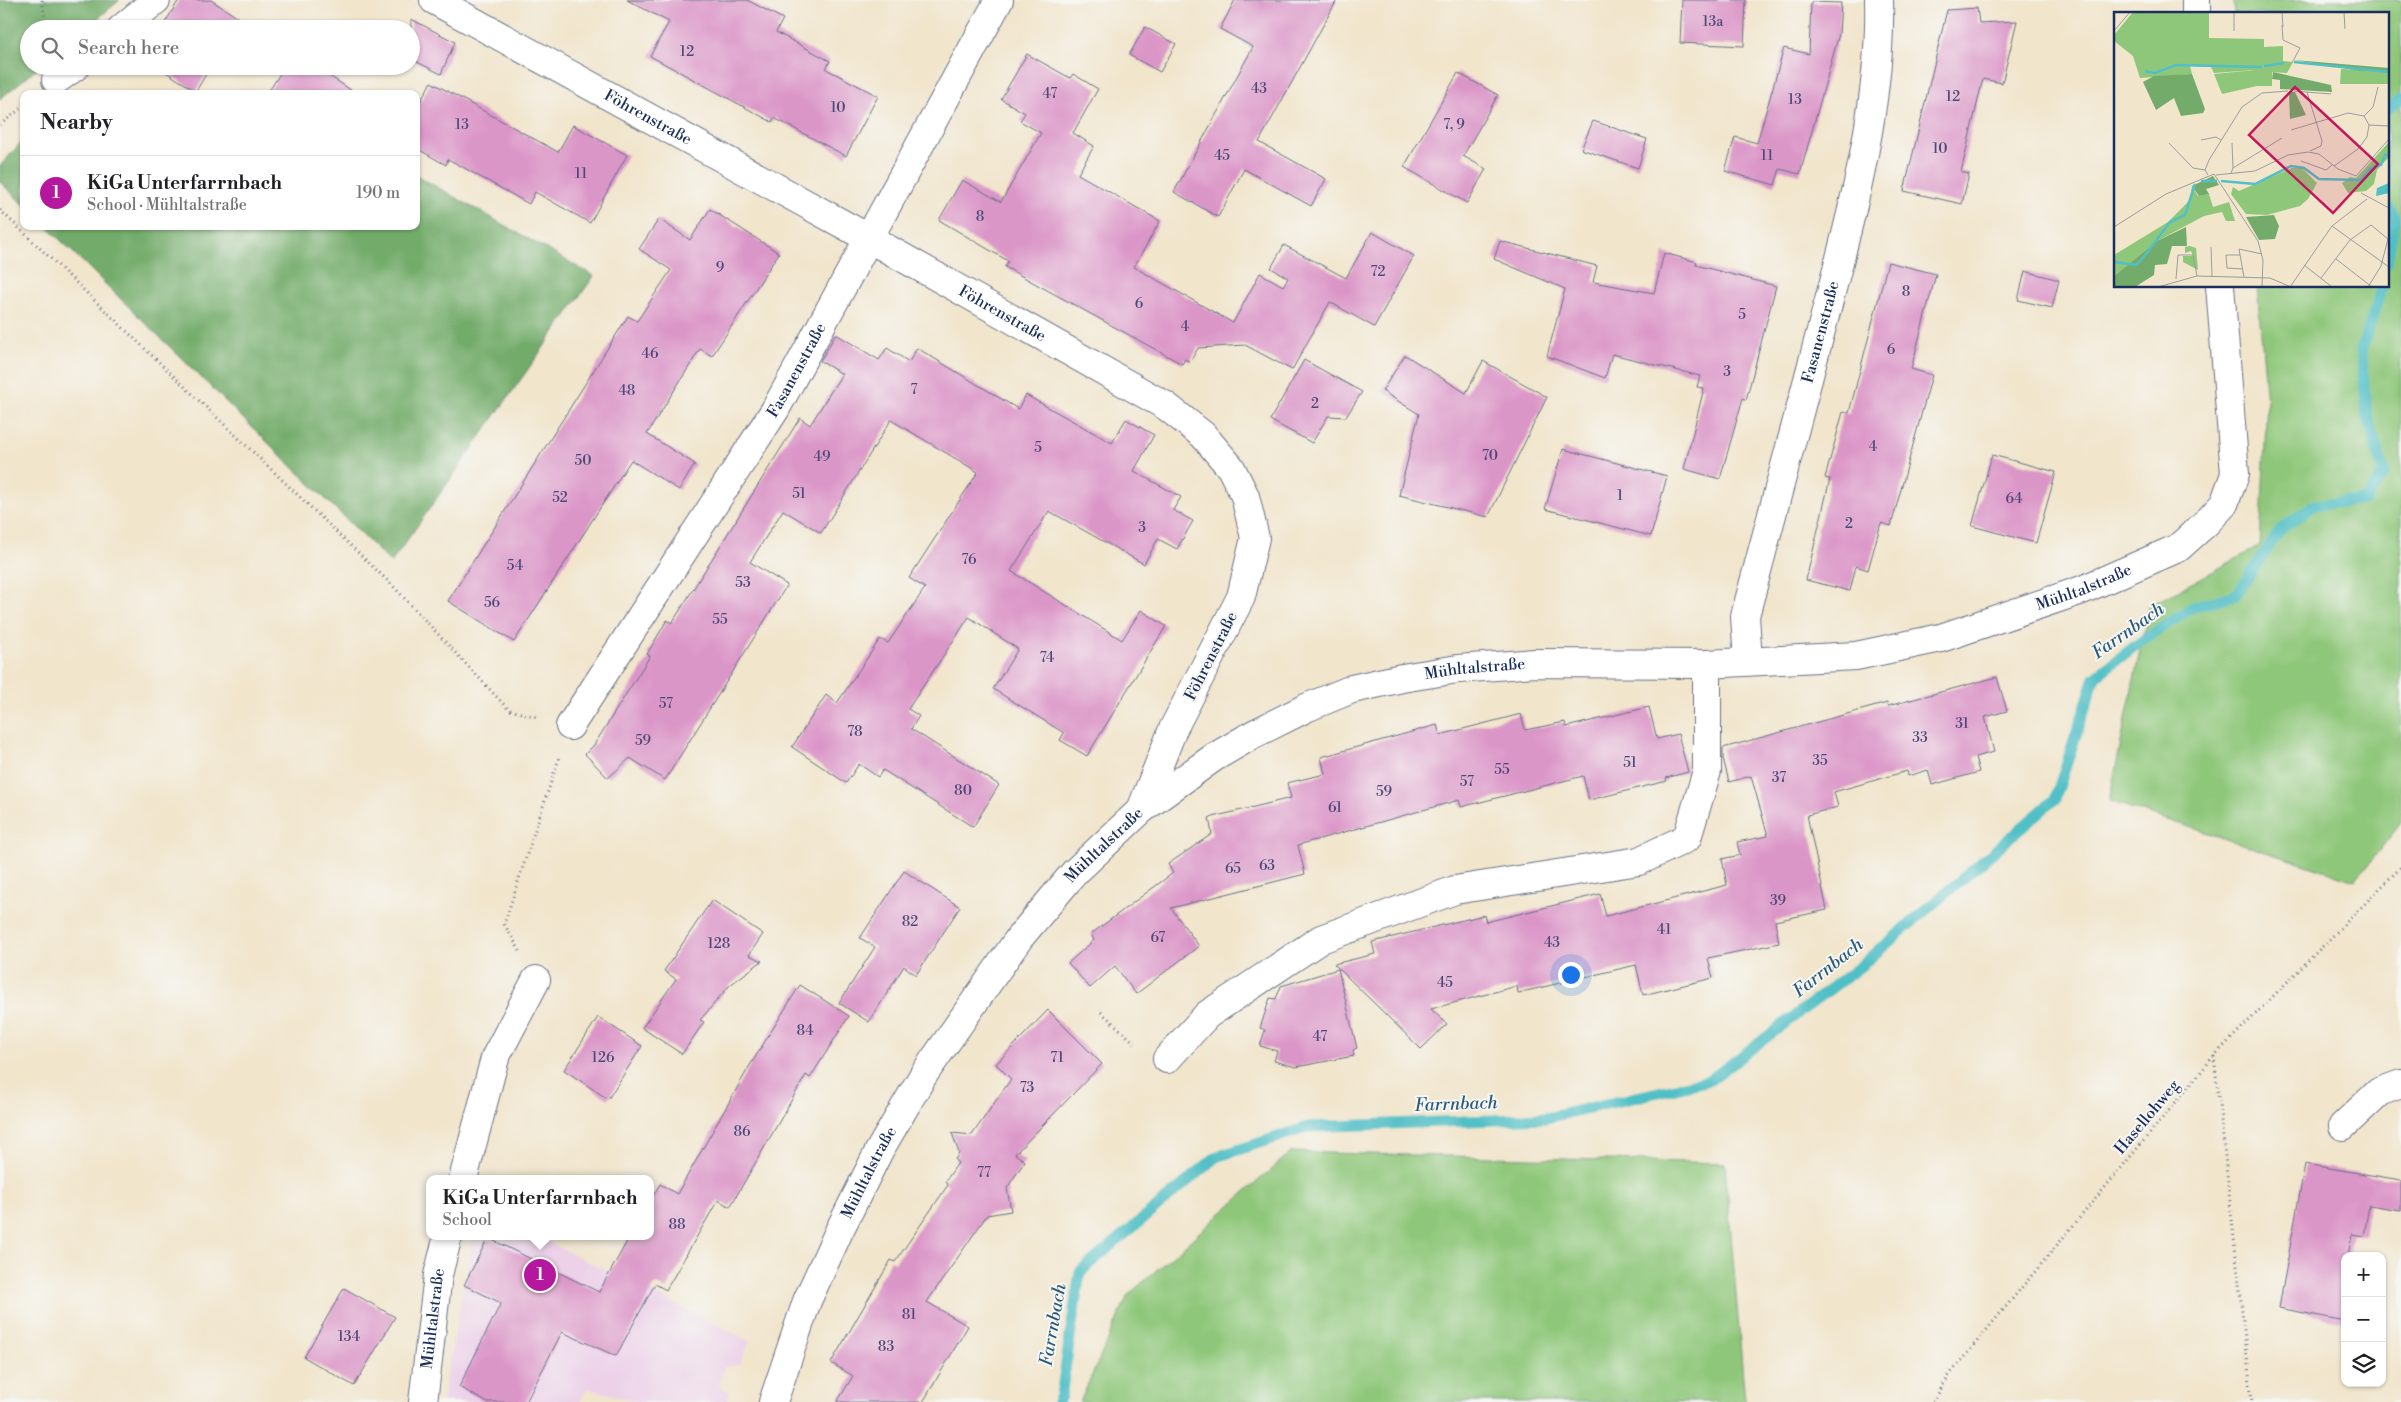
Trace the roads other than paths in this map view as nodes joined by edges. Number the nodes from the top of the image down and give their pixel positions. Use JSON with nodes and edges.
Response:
{"nodes":[{"id":1,"x":156,"y":0,"type":"edge"},
{"id":2,"x":434,"y":0,"type":"edge"},
{"id":3,"x":999,"y":0,"type":"edge"},
{"id":4,"x":1879,"y":0,"type":"edge"},
{"id":5,"x":132,"y":20,"type":"edge"},
{"id":6,"x":870,"y":239,"type":"junction"},
{"id":7,"x":2220,"y":288,"type":"edge"},
{"id":8,"x":1748,"y":661,"type":"junction"},
{"id":9,"x":1707,"y":664,"type":"junction"},
{"id":10,"x":570,"y":726,"type":"road end"},
{"id":11,"x":1141,"y":810,"type":"junction"},
{"id":12,"x":536,"y":980,"type":"road end"},
{"id":13,"x":1167,"y":1058,"type":"road end"},
{"id":14,"x":2401,"y":1084,"type":"edge"},
{"id":15,"x":2343,"y":1126,"type":"dead end"},
{"id":16,"x":464,"y":1175,"type":"edge"},
{"id":17,"x":447,"y":1240,"type":"edge"},
{"id":18,"x":423,"y":1402,"type":"edge"},
{"id":19,"x":773,"y":1402,"type":"edge"}],
"edges":[{"from":1,"to":5,"type":"street"},
{"from":2,"to":6,"type":"street","name":"Föhrenstraße"},
{"from":3,"to":6,"type":"street","name":"Fasanenstraße"},
{"from":4,"to":8,"type":"street","name":"Fasanenstraße"},
{"from":6,"to":10,"type":"street","name":"Fasanenstraße"},
{"from":6,"to":11,"type":"street","name":"Föhrenstraße"},
{"from":7,"to":8,"type":"street","name":"Mühltalstraße"},
{"from":8,"to":9,"type":"street","name":"Mühltalstraße"},
{"from":9,"to":11,"type":"street","name":"Mühltalstraße"},
{"from":9,"to":13,"type":"street"},
{"from":11,"to":19,"type":"street","name":"Mühltalstraße"},
{"from":12,"to":16,"type":"street"},
{"from":14,"to":15,"type":"street"},
{"from":17,"to":18,"type":"street","name":"Mühltalstraße"}]}
